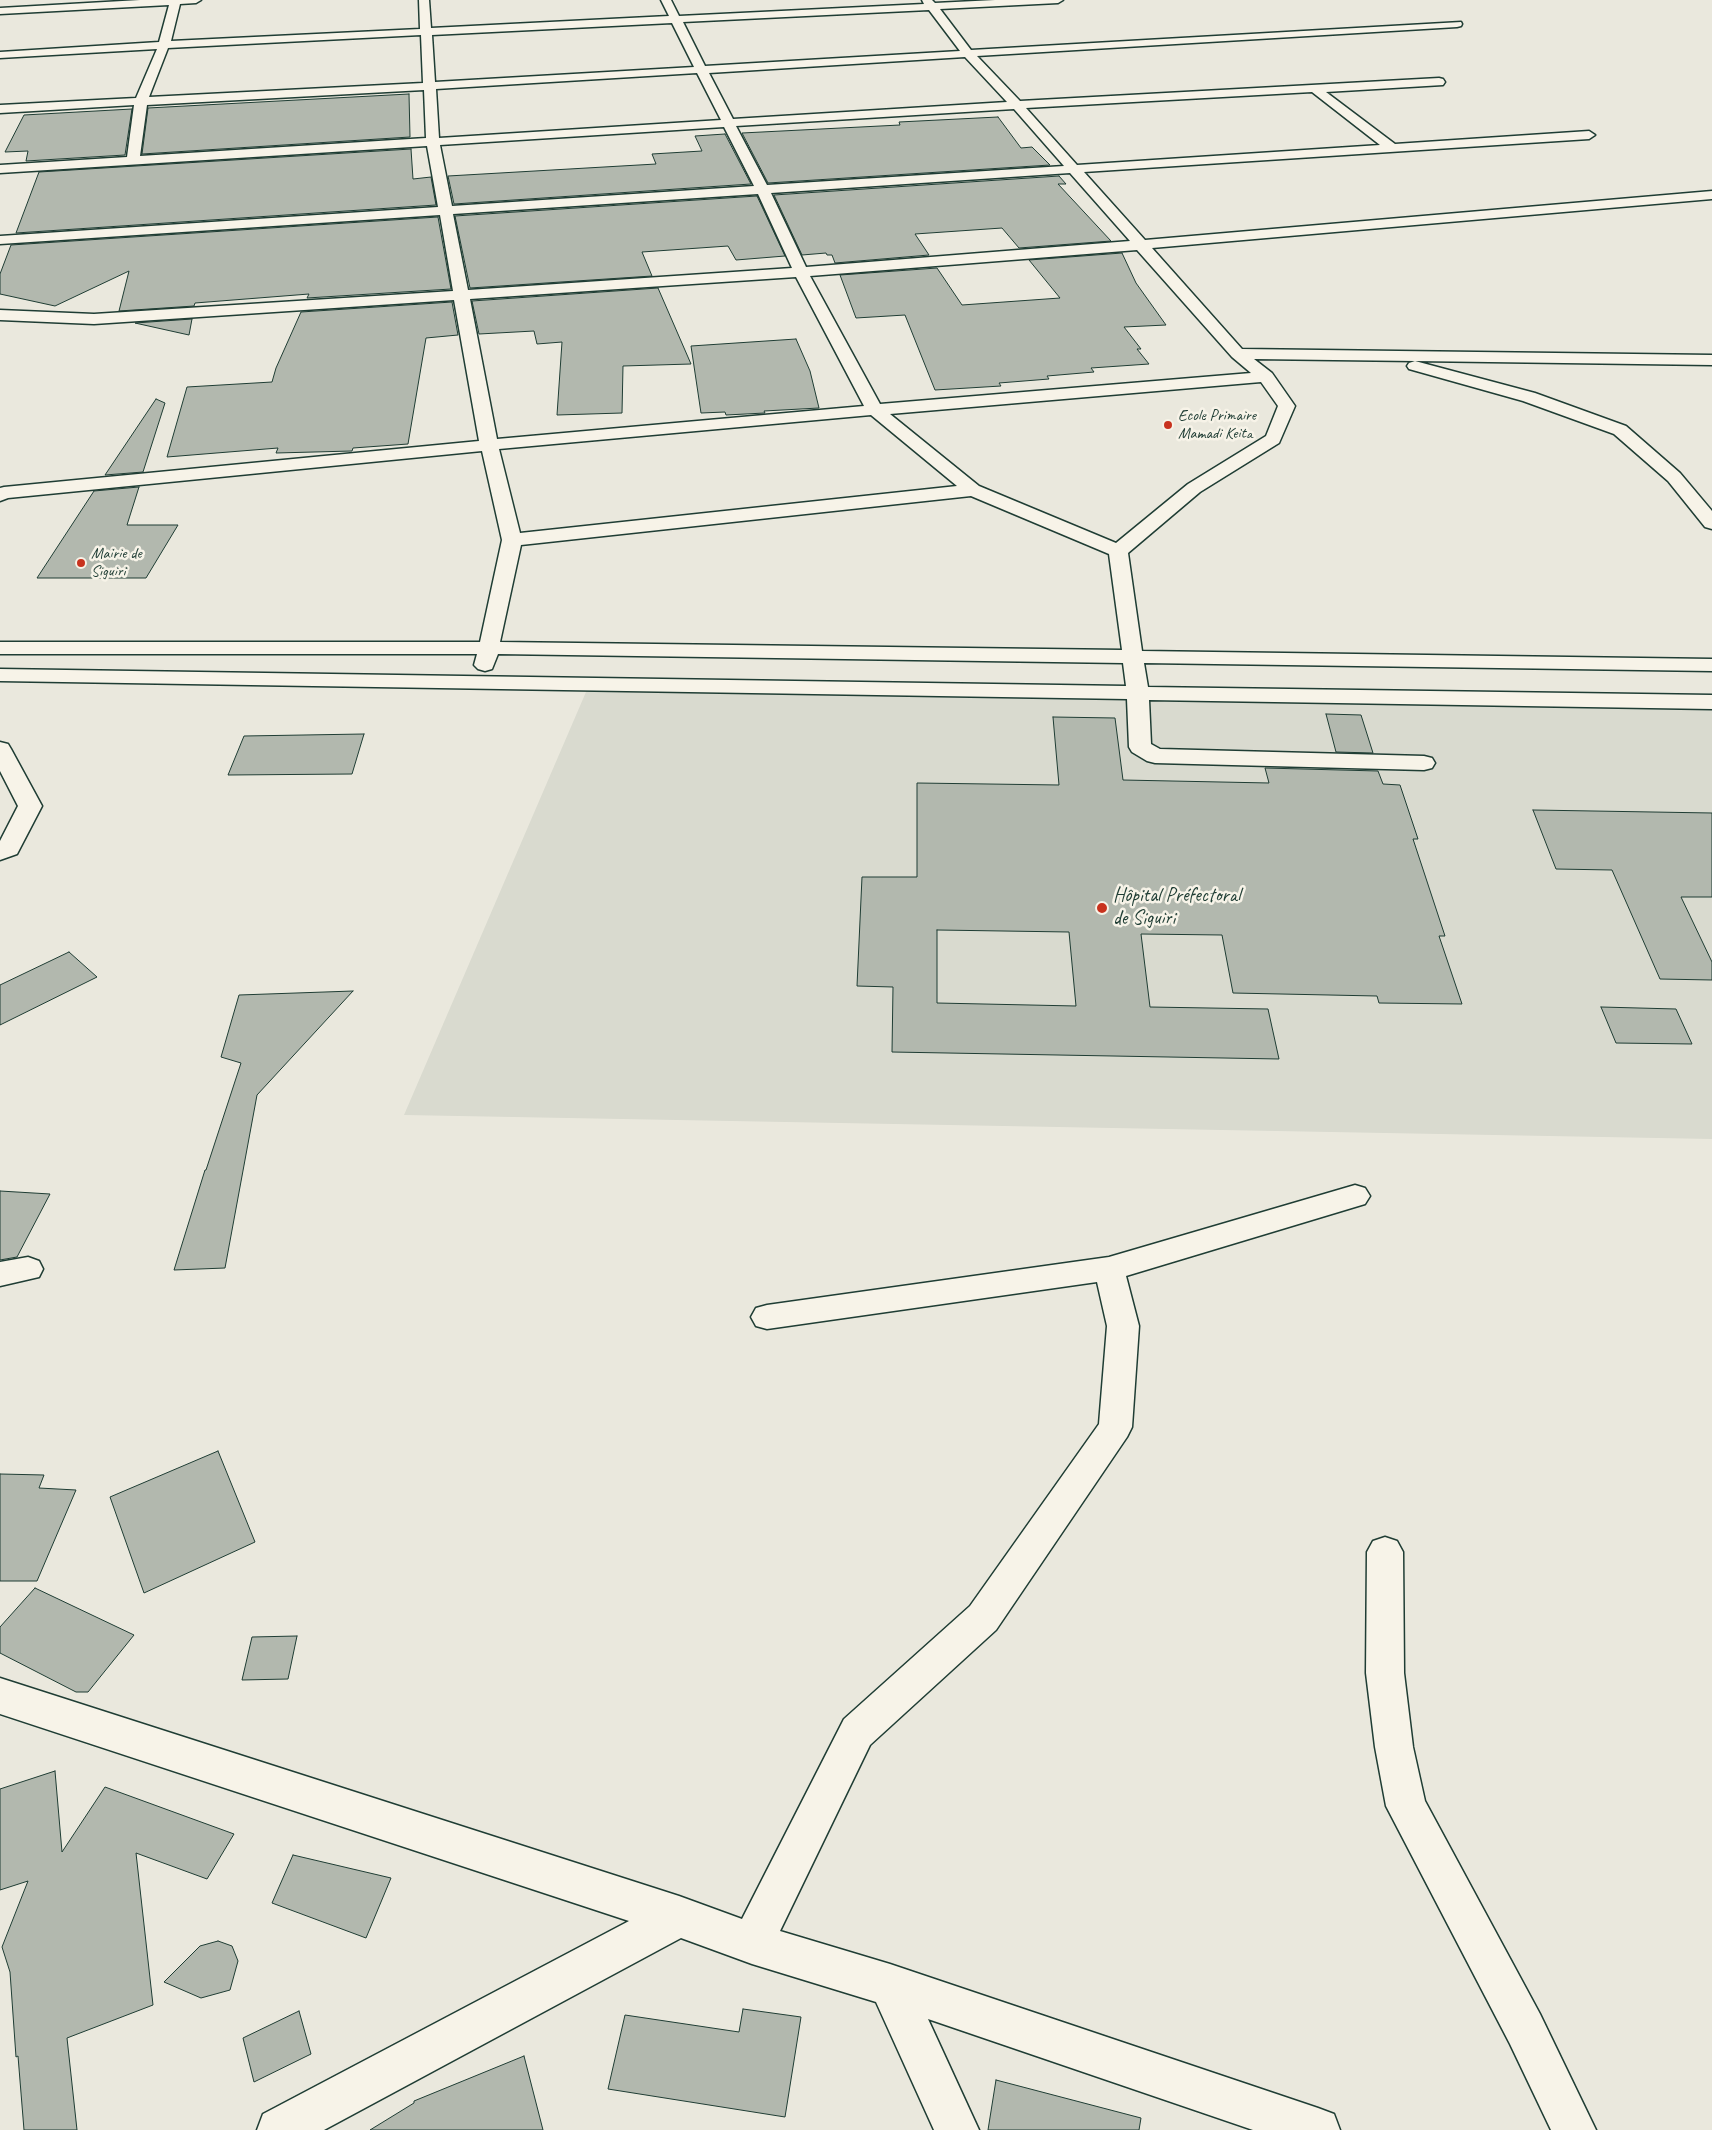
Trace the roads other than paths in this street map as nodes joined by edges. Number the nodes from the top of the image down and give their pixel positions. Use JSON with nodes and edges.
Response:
{"nodes":[{"id":1,"x":176,"y":0,"type":"edge"},
{"id":2,"x":196,"y":0,"type":"edge"},
{"id":3,"x":424,"y":0,"type":"edge"},
{"id":4,"x":666,"y":0,"type":"edge"},
{"id":5,"x":1058,"y":0,"type":"edge"},
{"id":6,"x":929,"y":3,"type":"edge"},
{"id":7,"x":0,"y":11,"type":"edge"},
{"id":8,"x":675,"y":20,"type":"junction"},
{"id":9,"x":1457,"y":24,"type":"dead end"},
{"id":10,"x":427,"y":33,"type":"junction"},
{"id":11,"x":164,"y":45,"type":"junction"},
{"id":12,"x":967,"y":52,"type":"junction"},
{"id":13,"x":0,"y":55,"type":"edge"},
{"id":14,"x":701,"y":69,"type":"junction"},
{"id":15,"x":1439,"y":82,"type":"dead end"},
{"id":16,"x":429,"y":86,"type":"junction"},
{"id":17,"x":1314,"y":88,"type":"junction"},
{"id":18,"x":141,"y":101,"type":"junction"},
{"id":19,"x":1017,"y":106,"type":"junction"},
{"id":20,"x":0,"y":109,"type":"edge"},
{"id":21,"x":727,"y":123,"type":"junction"},
{"id":22,"x":1589,"y":135,"type":"dead end"},
{"id":23,"x":433,"y":142,"type":"junction"},
{"id":24,"x":1391,"y":147,"type":"junction"},
{"id":25,"x":133,"y":160,"type":"junction"},
{"id":26,"x":1074,"y":169,"type":"junction"},
{"id":27,"x":0,"y":170,"type":"edge"},
{"id":28,"x":762,"y":189,"type":"junction"},
{"id":29,"x":1712,"y":195,"type":"edge"},
{"id":30,"x":446,"y":210,"type":"junction"},
{"id":31,"x":0,"y":240,"type":"edge"},
{"id":32,"x":1140,"y":245,"type":"junction"},
{"id":33,"x":801,"y":272,"type":"junction"},
{"id":34,"x":462,"y":296,"type":"junction"},
{"id":35,"x":0,"y":315,"type":"edge"},
{"id":36,"x":1238,"y":354,"type":"junction"},
{"id":37,"x":1378,"y":356,"type":"junction"},
{"id":38,"x":1712,"y":360,"type":"edge"},
{"id":39,"x":1266,"y":377,"type":"junction"},
{"id":40,"x":875,"y":410,"type":"junction"},
{"id":41,"x":488,"y":445,"type":"junction"},
{"id":42,"x":973,"y":490,"type":"junction"},
{"id":43,"x":0,"y":495,"type":"edge"},
{"id":44,"x":1712,"y":523,"type":"edge"},
{"id":45,"x":512,"y":540,"type":"junction"},
{"id":46,"x":1118,"y":551,"type":"junction"},
{"id":47,"x":0,"y":648,"type":"edge"},
{"id":48,"x":490,"y":648,"type":"junction"},
{"id":49,"x":1132,"y":657,"type":"junction"},
{"id":50,"x":1712,"y":665,"type":"edge"},
{"id":51,"x":2,"y":677,"type":"edge"},
{"id":52,"x":480,"y":683,"type":"junction"},
{"id":53,"x":1138,"y":693,"type":"junction"},
{"id":54,"x":1712,"y":702,"type":"edge"},
{"id":55,"x":0,"y":749,"type":"edge"},
{"id":56,"x":1424,"y":763,"type":"dead end"},
{"id":57,"x":0,"y":853,"type":"edge"},
{"id":58,"x":1355,"y":1196,"type":"dead end"},
{"id":59,"x":1109,"y":1269,"type":"junction"},
{"id":60,"x":768,"y":1317,"type":"dead end"},
{"id":61,"x":1385,"y":1552,"type":"dead end"},
{"id":62,"x":0,"y":1696,"type":"edge"},
{"id":63,"x":679,"y":1917,"type":"junction"},
{"id":64,"x":752,"y":1943,"type":"junction"},
{"id":65,"x":890,"y":1984,"type":"junction"},
{"id":66,"x":279,"y":2130,"type":"edge"},
{"id":67,"x":957,"y":2130,"type":"edge"},
{"id":68,"x":1318,"y":2130,"type":"edge"},
{"id":69,"x":1574,"y":2130,"type":"edge"}],
"edges":[{"from":1,"to":2,"type":"street"},
{"from":1,"to":7,"type":"street"},
{"from":1,"to":11,"type":"street"},
{"from":3,"to":10,"type":"street"},
{"from":4,"to":8,"type":"street"},
{"from":5,"to":6,"type":"street"},
{"from":6,"to":8,"type":"street"},
{"from":6,"to":12,"type":"street"},
{"from":8,"to":10,"type":"street"},
{"from":8,"to":14,"type":"street"},
{"from":9,"to":12,"type":"street"},
{"from":10,"to":11,"type":"street"},
{"from":10,"to":16,"type":"street"},
{"from":11,"to":13,"type":"street"},
{"from":11,"to":18,"type":"street"},
{"from":12,"to":14,"type":"street"},
{"from":12,"to":19,"type":"street"},
{"from":14,"to":16,"type":"street"},
{"from":14,"to":21,"type":"street"},
{"from":15,"to":17,"type":"street"},
{"from":16,"to":18,"type":"street"},
{"from":16,"to":23,"type":"street"},
{"from":17,"to":19,"type":"street"},
{"from":17,"to":24,"type":"street"},
{"from":18,"to":20,"type":"street"},
{"from":18,"to":25,"type":"street"},
{"from":19,"to":21,"type":"street"},
{"from":19,"to":26,"type":"street"},
{"from":21,"to":23,"type":"street"},
{"from":21,"to":28,"type":"street"},
{"from":22,"to":24,"type":"street"},
{"from":23,"to":25,"type":"street"},
{"from":23,"to":30,"type":"street"},
{"from":24,"to":26,"type":"street"},
{"from":25,"to":27,"type":"street"},
{"from":26,"to":28,"type":"street"},
{"from":26,"to":32,"type":"street"},
{"from":28,"to":30,"type":"street"},
{"from":28,"to":33,"type":"street"},
{"from":29,"to":32,"type":"street"},
{"from":30,"to":31,"type":"street"},
{"from":30,"to":34,"type":"street"},
{"from":32,"to":33,"type":"street"},
{"from":32,"to":36,"type":"street"},
{"from":33,"to":34,"type":"street"},
{"from":33,"to":40,"type":"street"},
{"from":34,"to":35,"type":"street"},
{"from":34,"to":41,"type":"street"},
{"from":36,"to":37,"type":"street"},
{"from":36,"to":39,"type":"street"},
{"from":37,"to":38,"type":"street"},
{"from":37,"to":44,"type":"street"},
{"from":39,"to":40,"type":"street"},
{"from":39,"to":46,"type":"street"},
{"from":40,"to":41,"type":"street"},
{"from":40,"to":42,"type":"street"},
{"from":41,"to":43,"type":"street"},
{"from":41,"to":45,"type":"street"},
{"from":42,"to":45,"type":"street"},
{"from":42,"to":46,"type":"street"},
{"from":45,"to":48,"type":"street"},
{"from":46,"to":49,"type":"street"},
{"from":47,"to":48,"type":"street"},
{"from":48,"to":49,"type":"street"},
{"from":48,"to":52,"type":"street"},
{"from":49,"to":50,"type":"street"},
{"from":49,"to":53,"type":"street"},
{"from":51,"to":52,"type":"street"},
{"from":52,"to":53,"type":"street"},
{"from":53,"to":54,"type":"street"},
{"from":53,"to":56,"type":"street"},
{"from":55,"to":57,"type":"street"},
{"from":58,"to":59,"type":"street"},
{"from":59,"to":60,"type":"street"},
{"from":59,"to":64,"type":"street"},
{"from":61,"to":69,"type":"street"},
{"from":62,"to":63,"type":"street"},
{"from":63,"to":64,"type":"street"},
{"from":63,"to":66,"type":"street"},
{"from":64,"to":65,"type":"street"},
{"from":65,"to":67,"type":"street"},
{"from":65,"to":68,"type":"street"}]}
